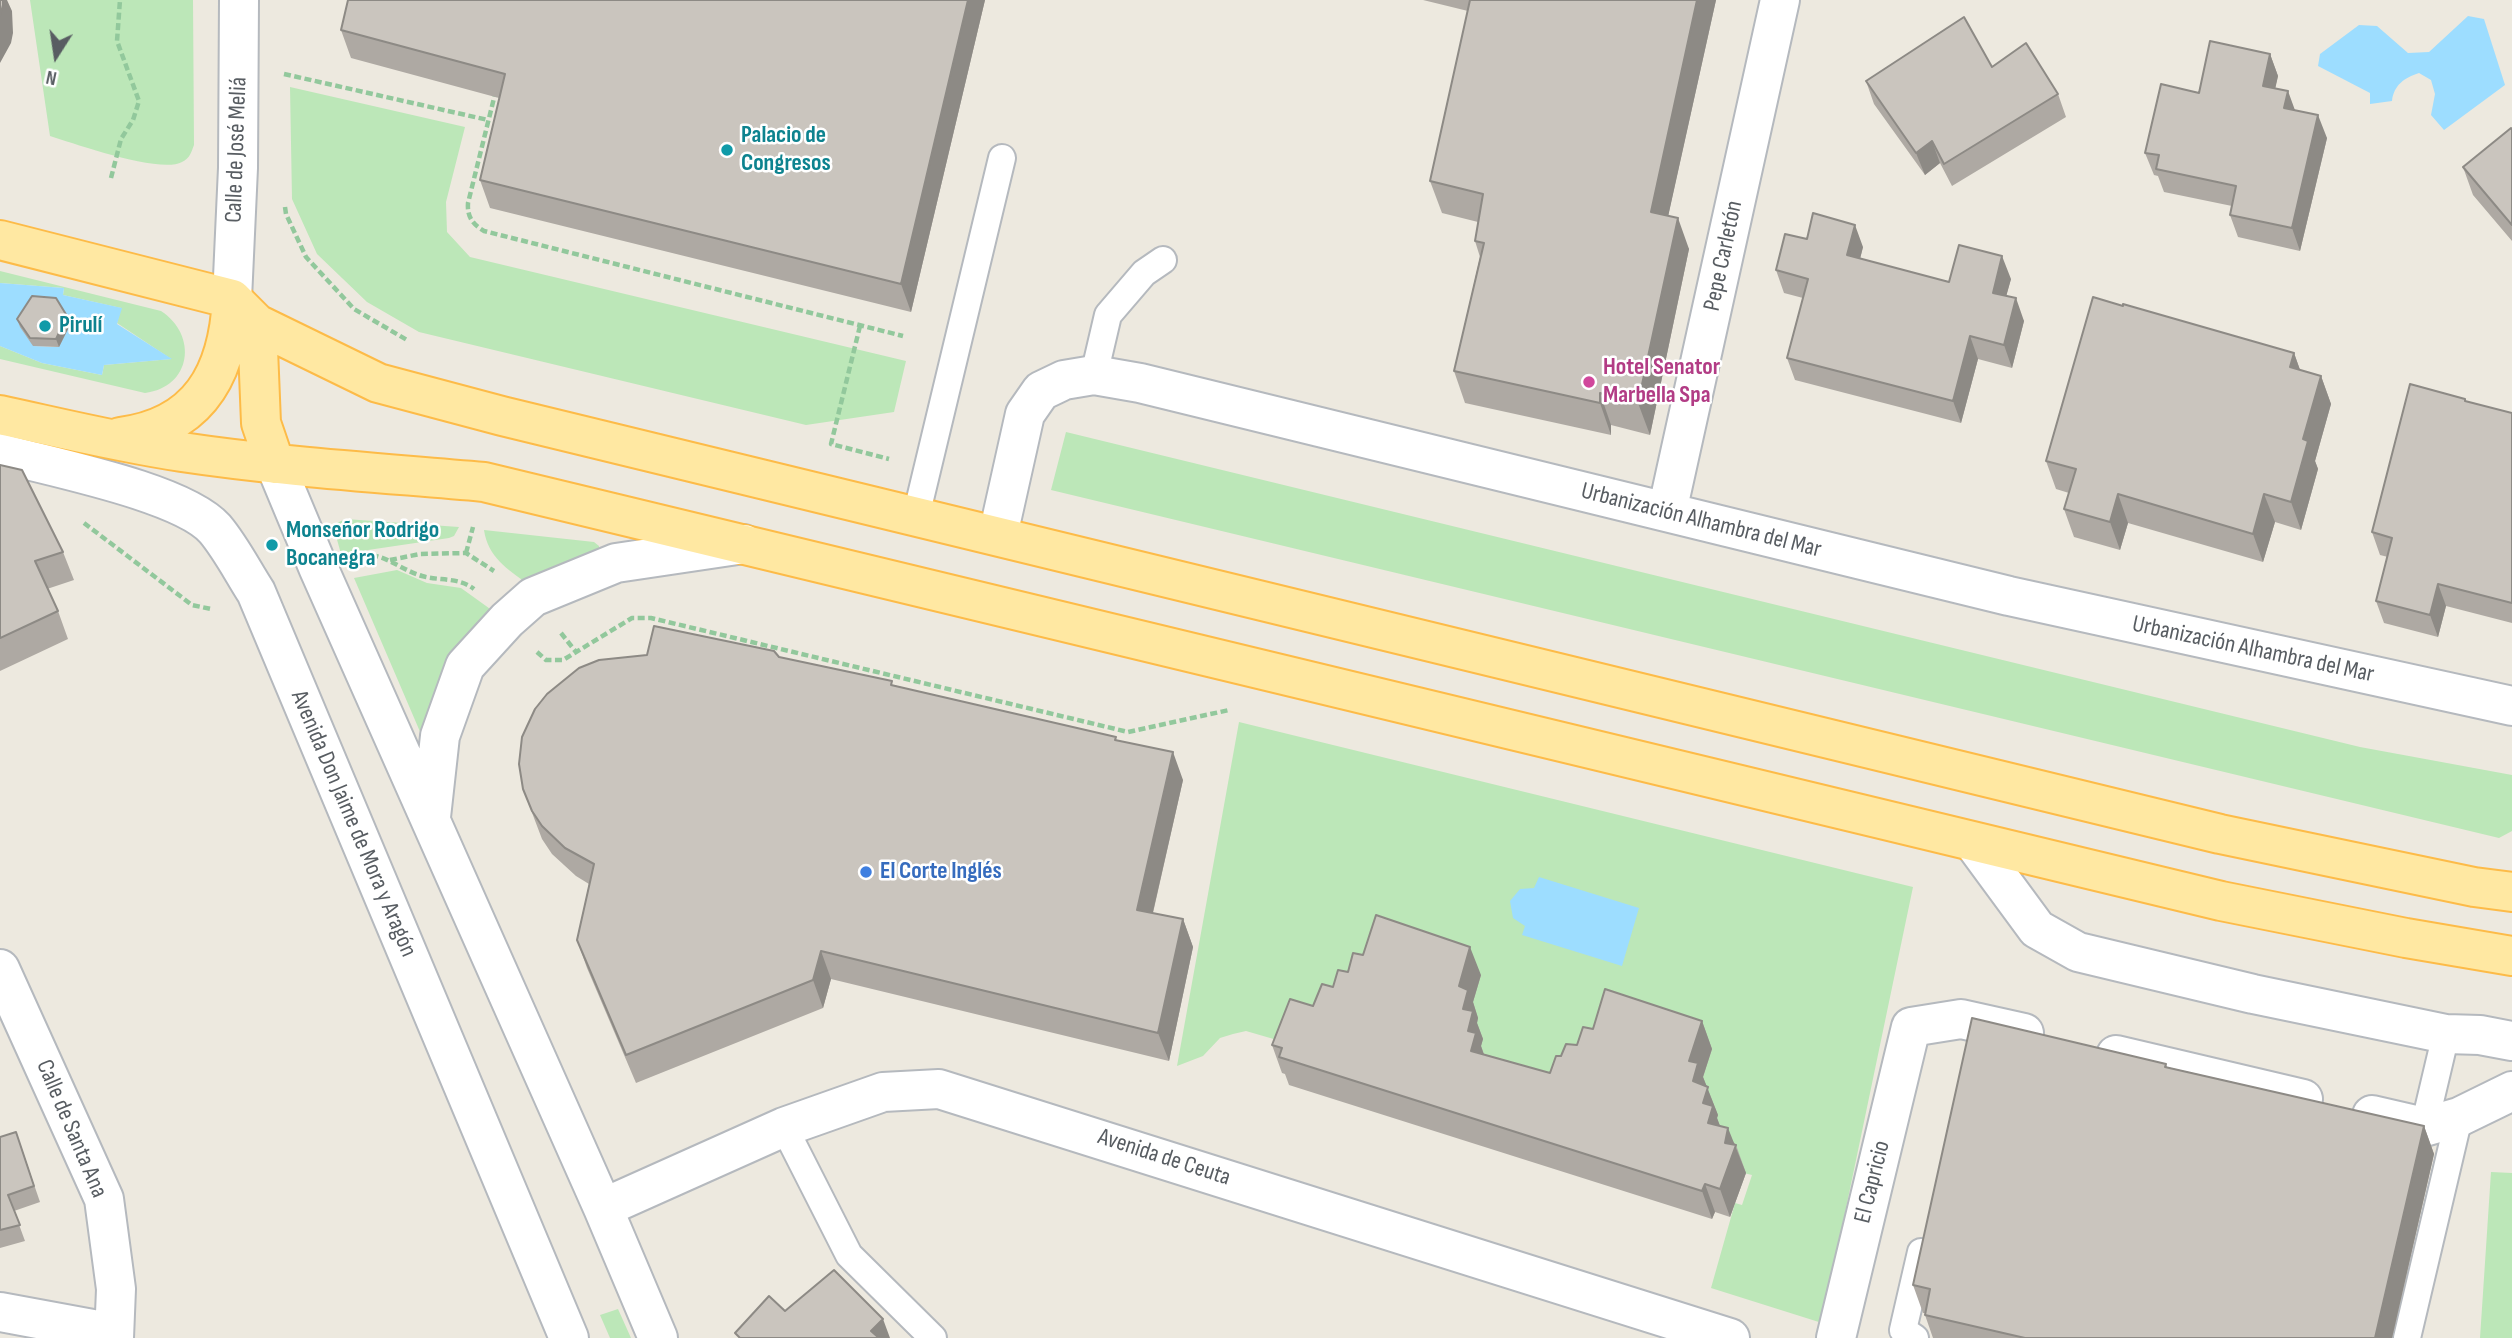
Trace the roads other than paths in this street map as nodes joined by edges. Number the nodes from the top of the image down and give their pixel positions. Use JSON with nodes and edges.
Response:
{"nodes":[{"id":1,"x":239,"y":0,"type":"edge"},
{"id":2,"x":1780,"y":0,"type":"edge"},
{"id":3,"x":1002,"y":158,"type":"dead end"},
{"id":4,"x":0,"y":240,"type":"edge"},
{"id":5,"x":1163,"y":260,"type":"dead end"},
{"id":6,"x":153,"y":279,"type":"junction"},
{"id":7,"x":245,"y":312,"type":"junction"},
{"id":8,"x":222,"y":357,"type":"junction"},
{"id":9,"x":1094,"y":375,"type":"junction"},
{"id":10,"x":0,"y":415,"type":"edge"},
{"id":11,"x":106,"y":439,"type":"junction"},
{"id":12,"x":0,"y":453,"type":"edge"},
{"id":13,"x":275,"y":464,"type":"junction"},
{"id":14,"x":1667,"y":512,"type":"junction"},
{"id":15,"x":916,"y":516,"type":"junction"},
{"id":16,"x":998,"y":535,"type":"junction"},
{"id":17,"x":745,"y":544,"type":"junction"},
{"id":18,"x":2512,"y":706,"type":"edge"},
{"id":19,"x":431,"y":819,"type":"junction"},
{"id":20,"x":1973,"y":842,"type":"junction"},
{"id":21,"x":2512,"y":875,"type":"edge"},
{"id":22,"x":2474,"y":887,"type":"junction"},
{"id":23,"x":2512,"y":892,"type":"edge"},
{"id":24,"x":2512,"y":956,"type":"edge"},
{"id":25,"x":0,"y":969,"type":"edge"},
{"id":26,"x":2446,"y":1034,"type":"junction"},
{"id":27,"x":2512,"y":1041,"type":"edge"},
{"id":28,"x":2512,"y":1091,"type":"edge"},
{"id":29,"x":2442,"y":1122,"type":"junction"},
{"id":30,"x":784,"y":1127,"type":"junction"},
{"id":31,"x":603,"y":1208,"type":"junction"},
{"id":32,"x":1927,"y":1222,"type":"edge"},
{"id":33,"x":0,"y":1312,"type":"edge"},
{"id":34,"x":114,"y":1335,"type":"edge"},
{"id":35,"x":569,"y":1338,"type":"edge"},
{"id":36,"x":658,"y":1338,"type":"edge"},
{"id":37,"x":933,"y":1338,"type":"edge"},
{"id":38,"x":1730,"y":1338,"type":"edge"},
{"id":39,"x":1836,"y":1338,"type":"edge"},
{"id":40,"x":1915,"y":1338,"type":"edge"},
{"id":41,"x":2407,"y":1338,"type":"edge"}],
"edges":[{"from":1,"to":7,"type":"street","name":"Calle de José Meliá"},
{"from":2,"to":14,"type":"street","name":"Pepe Carletón"},
{"from":3,"to":15,"type":"lane"},
{"from":4,"to":6,"type":"main road"},
{"from":5,"to":9,"type":"lane"},
{"from":6,"to":7,"type":"main road"},
{"from":6,"to":8,"type":"main road"},
{"from":7,"to":8,"type":"main road"},
{"from":7,"to":13,"type":"main road"},
{"from":7,"to":15,"type":"main road"},
{"from":8,"to":11,"type":"main road"},
{"from":9,"to":14,"type":"street","name":"Urbanización Alhambra del Mar"},
{"from":9,"to":16,"type":"street","name":"Urbanización Alhambra del Mar"},
{"from":10,"to":11,"type":"main road"},
{"from":11,"to":13,"type":"main road"},
{"from":12,"to":35,"type":"street","name":"Avenida Don Jaime de Mora y Aragón"},
{"from":13,"to":17,"type":"main road"},
{"from":13,"to":19,"type":"street"},
{"from":14,"to":18,"type":"street","name":"Urbanización Alhambra del Mar"},
{"from":15,"to":16,"type":"main road"},
{"from":16,"to":22,"type":"main road"},
{"from":17,"to":19,"type":"street"},
{"from":17,"to":20,"type":"main road"},
{"from":19,"to":31,"type":"street"},
{"from":20,"to":24,"type":"main road"},
{"from":20,"to":26,"type":"street"},
{"from":21,"to":22,"type":"main road"},
{"from":22,"to":23,"type":"main road"},
{"from":25,"to":34,"type":"street","name":"Calle de Santa Ana"},
{"from":26,"to":27,"type":"street"},
{"from":26,"to":29,"type":"lane"},
{"from":28,"to":29,"type":"street"},
{"from":29,"to":39,"type":"street","name":"El Capricio"},
{"from":29,"to":41,"type":"lane"},
{"from":30,"to":31,"type":"street","name":"Avenida de Ceuta"},
{"from":30,"to":37,"type":"lane"},
{"from":30,"to":38,"type":"street","name":"Avenida de Ceuta"},
{"from":31,"to":36,"type":"street"},
{"from":32,"to":40,"type":"lane"},
{"from":33,"to":34,"type":"street"}]}
